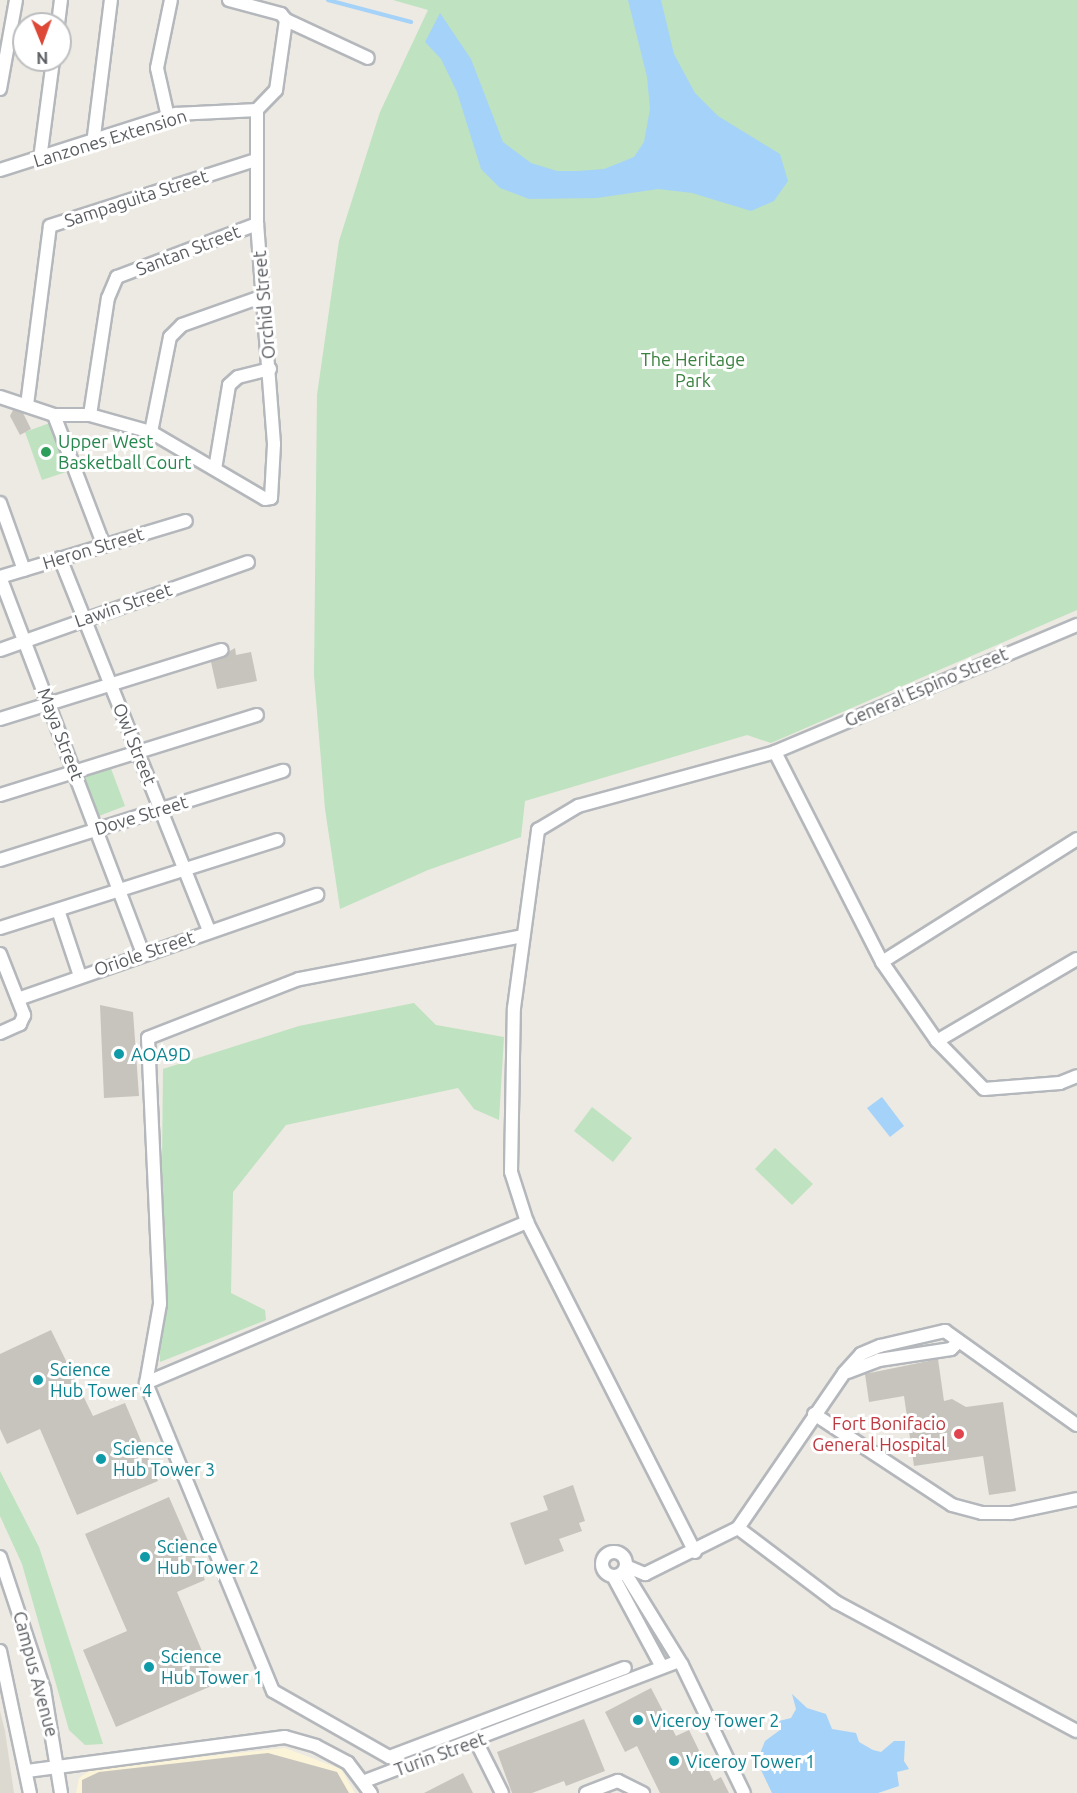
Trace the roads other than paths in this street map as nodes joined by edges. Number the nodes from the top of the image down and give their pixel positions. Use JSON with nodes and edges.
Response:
{"nodes":[{"id":1,"x":15,"y":0,"type":"edge"},
{"id":2,"x":111,"y":0,"type":"edge"},
{"id":3,"x":171,"y":0,"type":"edge"},
{"id":4,"x":229,"y":0,"type":"edge"},
{"id":5,"x":284,"y":17,"type":"junction"},
{"id":6,"x":368,"y":58,"type":"dead end"},
{"id":7,"x":51,"y":72,"type":"edge"},
{"id":8,"x":0,"y":89,"type":"edge"},
{"id":9,"x":256,"y":110,"type":"junction"},
{"id":10,"x":168,"y":117,"type":"junction"},
{"id":11,"x":93,"y":144,"type":"junction"},
{"id":12,"x":40,"y":159,"type":"junction"},
{"id":13,"x":256,"y":160,"type":"junction"},
{"id":14,"x":0,"y":170,"type":"edge"},
{"id":15,"x":256,"y":224,"type":"junction"},
{"id":16,"x":264,"y":296,"type":"junction"},
{"id":17,"x":270,"y":369,"type":"junction"},
{"id":18,"x":0,"y":397,"type":"edge"},
{"id":19,"x":27,"y":405,"type":"junction"},
{"id":20,"x":54,"y":415,"type":"junction"},
{"id":21,"x":90,"y":415,"type":"junction"},
{"id":22,"x":151,"y":432,"type":"junction"},
{"id":23,"x":215,"y":470,"type":"junction"},
{"id":24,"x":0,"y":503,"type":"edge"},
{"id":25,"x":186,"y":521,"type":"dead end"},
{"id":26,"x":103,"y":543,"type":"junction"},
{"id":27,"x":60,"y":558,"type":"junction"},
{"id":28,"x":248,"y":562,"type":"dead end"},
{"id":29,"x":24,"y":570,"type":"junction"},
{"id":30,"x":0,"y":577,"type":"edge"},
{"id":31,"x":84,"y":617,"type":"junction"},
{"id":32,"x":1077,"y":625,"type":"edge"},
{"id":33,"x":25,"y":642,"type":"junction"},
{"id":34,"x":0,"y":650,"type":"edge"},
{"id":35,"x":221,"y":650,"type":"dead end"},
{"id":36,"x":111,"y":684,"type":"junction"},
{"id":37,"x":49,"y":703,"type":"junction"},
{"id":38,"x":257,"y":714,"type":"dead end"},
{"id":39,"x":0,"y":719,"type":"edge"},
{"id":40,"x":137,"y":751,"type":"junction"},
{"id":41,"x":775,"y":752,"type":"junction"},
{"id":42,"x":75,"y":771,"type":"junction"},
{"id":43,"x":284,"y":771,"type":"dead end"},
{"id":44,"x":0,"y":795,"type":"edge"},
{"id":45,"x":161,"y":810,"type":"junction"},
{"id":46,"x":96,"y":828,"type":"junction"},
{"id":47,"x":1077,"y":839,"type":"edge"},
{"id":48,"x":277,"y":840,"type":"dead end"},
{"id":49,"x":0,"y":860,"type":"edge"},
{"id":50,"x":186,"y":871,"type":"junction"},
{"id":51,"x":120,"y":891,"type":"junction"},
{"id":52,"x":317,"y":895,"type":"dead end"},
{"id":53,"x":58,"y":910,"type":"junction"},
{"id":54,"x":0,"y":928,"type":"edge"},
{"id":55,"x":209,"y":930,"type":"junction"},
{"id":56,"x":523,"y":936,"type":"junction"},
{"id":57,"x":143,"y":953,"type":"junction"},
{"id":58,"x":0,"y":954,"type":"edge"},
{"id":59,"x":1077,"y":959,"type":"edge"},
{"id":60,"x":882,"y":962,"type":"junction"},
{"id":61,"x":80,"y":976,"type":"junction"},
{"id":62,"x":18,"y":999,"type":"junction"},
{"id":63,"x":0,"y":1033,"type":"edge"},
{"id":64,"x":937,"y":1041,"type":"junction"},
{"id":65,"x":1077,"y":1076,"type":"edge"},
{"id":66,"x":527,"y":1222,"type":"junction"},
{"id":67,"x":959,"y":1341,"type":"junction"},
{"id":68,"x":844,"y":1373,"type":"junction"},
{"id":69,"x":146,"y":1383,"type":"junction"},
{"id":70,"x":814,"y":1414,"type":"junction"},
{"id":71,"x":1077,"y":1425,"type":"edge"},
{"id":72,"x":1077,"y":1499,"type":"edge"},
{"id":73,"x":738,"y":1528,"type":"junction"},
{"id":74,"x":695,"y":1552,"type":"junction"},
{"id":75,"x":0,"y":1557,"type":"edge"},
{"id":76,"x":621,"y":1571,"type":"junction"},
{"id":77,"x":0,"y":1651,"type":"edge"},
{"id":78,"x":676,"y":1662,"type":"junction"},
{"id":79,"x":662,"y":1667,"type":"junction"},
{"id":80,"x":625,"y":1668,"type":"dead end"},
{"id":81,"x":1077,"y":1731,"type":"edge"},
{"id":82,"x":476,"y":1741,"type":"junction"},
{"id":83,"x":58,"y":1767,"type":"junction"},
{"id":84,"x":27,"y":1772,"type":"junction"},
{"id":85,"x":368,"y":1787,"type":"edge"},
{"id":86,"x":30,"y":1793,"type":"edge"},
{"id":87,"x":61,"y":1793,"type":"edge"},
{"id":88,"x":502,"y":1793,"type":"edge"},
{"id":89,"x":586,"y":1793,"type":"edge"},
{"id":90,"x":643,"y":1793,"type":"edge"},
{"id":91,"x":744,"y":1793,"type":"edge"}],
"edges":[{"from":1,"to":8,"type":"street"},
{"from":2,"to":11,"type":"street"},
{"from":3,"to":10,"type":"street"},
{"from":4,"to":5,"type":"street"},
{"from":5,"to":6,"type":"street"},
{"from":5,"to":9,"type":"street"},
{"from":7,"to":12,"type":"street"},
{"from":9,"to":10,"type":"street","name":"Lanzones Extension"},
{"from":9,"to":13,"type":"street","name":"Orchid Street"},
{"from":10,"to":11,"type":"street","name":"Lanzones Extension"},
{"from":11,"to":12,"type":"street","name":"Lanzones Extension"},
{"from":12,"to":14,"type":"street","name":"Lanzones Extension"},
{"from":13,"to":15,"type":"street","name":"Orchid Street"},
{"from":13,"to":19,"type":"street","name":"Sampaguita Street"},
{"from":15,"to":16,"type":"street","name":"Orchid Street"},
{"from":15,"to":21,"type":"street","name":"Santan Street"},
{"from":16,"to":17,"type":"street","name":"Orchid Street"},
{"from":16,"to":22,"type":"street"},
{"from":17,"to":23,"type":"street"},
{"from":17,"to":23,"type":"street","name":"Orchid Street"},
{"from":18,"to":19,"type":"street"},
{"from":19,"to":20,"type":"street"},
{"from":20,"to":21,"type":"street"},
{"from":20,"to":26,"type":"street"},
{"from":21,"to":22,"type":"street"},
{"from":22,"to":23,"type":"street"},
{"from":24,"to":29,"type":"street"},
{"from":25,"to":26,"type":"street","name":"Heron Street"},
{"from":26,"to":27,"type":"street","name":"Heron Street"},
{"from":27,"to":29,"type":"street","name":"Heron Street"},
{"from":27,"to":31,"type":"street","name":"Owl Street"},
{"from":28,"to":31,"type":"street","name":"Lawin Street"},
{"from":29,"to":30,"type":"street","name":"Heron Street"},
{"from":30,"to":33,"type":"street","name":"Maya Street"},
{"from":31,"to":33,"type":"street","name":"Lawin Street"},
{"from":31,"to":36,"type":"street","name":"Owl Street"},
{"from":32,"to":41,"type":"street","name":"General Espino Street"},
{"from":33,"to":34,"type":"street","name":"Lawin Street"},
{"from":33,"to":37,"type":"street","name":"Maya Street"},
{"from":35,"to":36,"type":"street"},
{"from":36,"to":37,"type":"street"},
{"from":36,"to":40,"type":"street","name":"Owl Street"},
{"from":37,"to":39,"type":"street"},
{"from":37,"to":42,"type":"street","name":"Maya Street"},
{"from":38,"to":40,"type":"street"},
{"from":40,"to":42,"type":"street"},
{"from":40,"to":45,"type":"street","name":"Owl Street"},
{"from":41,"to":56,"type":"street","name":"General Espino Street"},
{"from":41,"to":60,"type":"street"},
{"from":42,"to":44,"type":"street"},
{"from":42,"to":46,"type":"street","name":"Maya Street"},
{"from":43,"to":45,"type":"street","name":"Dove Street"},
{"from":45,"to":46,"type":"street","name":"Dove Street"},
{"from":45,"to":50,"type":"street","name":"Owl Street"},
{"from":46,"to":49,"type":"street","name":"Dove Street"},
{"from":46,"to":51,"type":"street","name":"Maya Street"},
{"from":47,"to":60,"type":"street"},
{"from":48,"to":50,"type":"street"},
{"from":50,"to":51,"type":"street"},
{"from":50,"to":55,"type":"street","name":"Owl Street"},
{"from":51,"to":53,"type":"street"},
{"from":51,"to":57,"type":"street","name":"Maya Street"},
{"from":52,"to":55,"type":"street","name":"Oriole Street"},
{"from":53,"to":54,"type":"street"},
{"from":53,"to":61,"type":"street"},
{"from":55,"to":57,"type":"street","name":"Oriole Street"},
{"from":56,"to":66,"type":"street"},
{"from":56,"to":69,"type":"street"},
{"from":57,"to":61,"type":"street","name":"Oriole Street"},
{"from":58,"to":62,"type":"street"},
{"from":59,"to":64,"type":"street"},
{"from":60,"to":64,"type":"street"},
{"from":61,"to":62,"type":"street","name":"Oriole Street"},
{"from":62,"to":63,"type":"street"},
{"from":64,"to":65,"type":"street"},
{"from":66,"to":69,"type":"street"},
{"from":66,"to":74,"type":"street"},
{"from":67,"to":68,"type":"street"},
{"from":67,"to":68,"type":"street"},
{"from":67,"to":71,"type":"street"},
{"from":68,"to":70,"type":"street"},
{"from":69,"to":80,"type":"street"},
{"from":70,"to":72,"type":"street"},
{"from":70,"to":73,"type":"street"},
{"from":73,"to":74,"type":"street"},
{"from":73,"to":81,"type":"street"},
{"from":74,"to":76,"type":"street"},
{"from":75,"to":83,"type":"street","name":"Campus Avenue"},
{"from":76,"to":78,"type":"street"},
{"from":76,"to":79,"type":"street"},
{"from":77,"to":84,"type":"street","name":"Campus Avenue"},
{"from":78,"to":79,"type":"street","name":"Turin Street"},
{"from":78,"to":91,"type":"street"},
{"from":79,"to":82,"type":"street","name":"Turin Street"},
{"from":82,"to":85,"type":"street","name":"Turin Street"},
{"from":82,"to":88,"type":"street"},
{"from":83,"to":84,"type":"street","name":"Turin Street"},
{"from":83,"to":85,"type":"street","name":"Turin Street"},
{"from":83,"to":87,"type":"street","name":"Campus Avenue"},
{"from":84,"to":86,"type":"street","name":"Campus Avenue"},
{"from":89,"to":90,"type":"street"}]}
